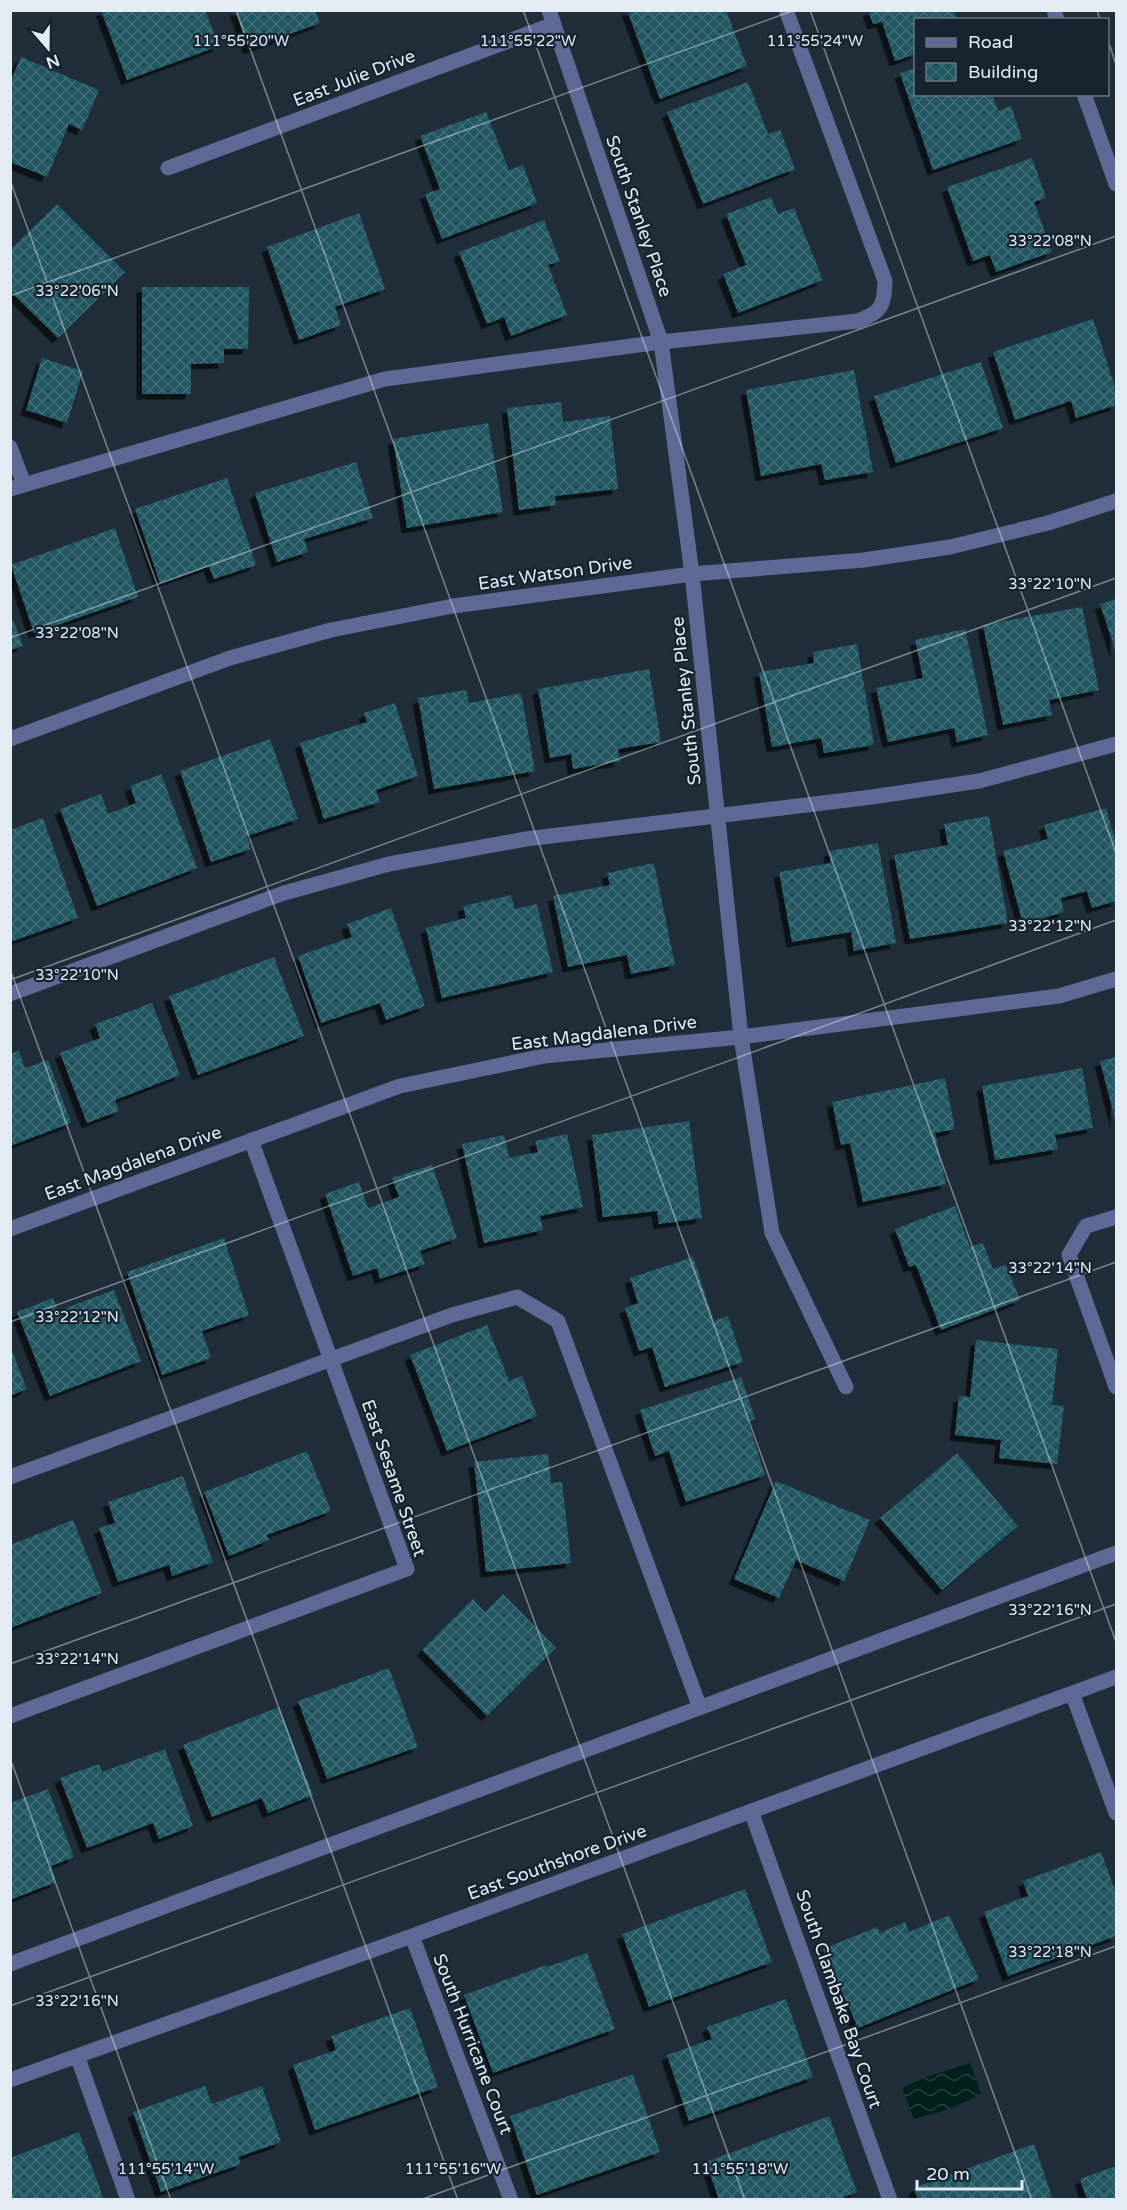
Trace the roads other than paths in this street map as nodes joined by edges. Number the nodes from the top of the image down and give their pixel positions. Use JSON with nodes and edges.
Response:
{"nodes":[{"id":1,"x":786,"y":10,"type":"edge"},
{"id":2,"x":551,"y":17,"type":"edge"},
{"id":3,"x":1085,"y":96,"type":"edge"},
{"id":4,"x":168,"y":168,"type":"dead end"},
{"id":5,"x":1116,"y":184,"type":"edge"},
{"id":6,"x":661,"y":342,"type":"junction"},
{"id":7,"x":10,"y":447,"type":"edge"},
{"id":8,"x":17,"y":486,"type":"edge"},
{"id":9,"x":1116,"y":501,"type":"edge"},
{"id":10,"x":692,"y":574,"type":"junction"},
{"id":11,"x":10,"y":739,"type":"edge"},
{"id":12,"x":1116,"y":744,"type":"edge"},
{"id":13,"x":718,"y":816,"type":"junction"},
{"id":14,"x":1116,"y":979,"type":"edge"},
{"id":15,"x":10,"y":994,"type":"edge"},
{"id":16,"x":741,"y":1037,"type":"junction"},
{"id":17,"x":251,"y":1140,"type":"junction"},
{"id":18,"x":1116,"y":1217,"type":"edge"},
{"id":19,"x":10,"y":1229,"type":"edge"},
{"id":20,"x":331,"y":1360,"type":"junction"},
{"id":21,"x":846,"y":1387,"type":"dead end"},
{"id":22,"x":1116,"y":1387,"type":"edge"},
{"id":23,"x":10,"y":1477,"type":"edge"},
{"id":24,"x":1116,"y":1553,"type":"edge"},
{"id":25,"x":1116,"y":1677,"type":"edge"},
{"id":26,"x":1072,"y":1693,"type":"junction"},
{"id":27,"x":700,"y":1708,"type":"junction"},
{"id":28,"x":10,"y":1716,"type":"edge"},
{"id":29,"x":751,"y":1811,"type":"junction"},
{"id":30,"x":1116,"y":1813,"type":"edge"},
{"id":31,"x":412,"y":1936,"type":"junction"},
{"id":32,"x":10,"y":1964,"type":"edge"},
{"id":33,"x":78,"y":2058,"type":"junction"},
{"id":34,"x":10,"y":2080,"type":"edge"},
{"id":35,"x":128,"y":2199,"type":"edge"},
{"id":36,"x":511,"y":2199,"type":"edge"},
{"id":37,"x":890,"y":2199,"type":"edge"}],
"edges":[{"from":1,"to":6,"type":"street"},
{"from":2,"to":4,"type":"street","name":"East Julie Drive"},
{"from":2,"to":6,"type":"street","name":"South Stanley Place"},
{"from":3,"to":5,"type":"street"},
{"from":6,"to":8,"type":"street"},
{"from":6,"to":10,"type":"street","name":"South Stanley Place"},
{"from":7,"to":8,"type":"street"},
{"from":9,"to":10,"type":"street","name":"East Watson Drive"},
{"from":10,"to":11,"type":"street","name":"East Watson Drive"},
{"from":10,"to":13,"type":"street","name":"South Stanley Place"},
{"from":12,"to":13,"type":"street"},
{"from":13,"to":15,"type":"street"},
{"from":13,"to":16,"type":"street","name":"South Stanley Place"},
{"from":14,"to":16,"type":"street","name":"East Magdalena Drive"},
{"from":16,"to":17,"type":"street","name":"East Magdalena Drive"},
{"from":16,"to":21,"type":"street","name":"South Stanley Place"},
{"from":17,"to":19,"type":"street","name":"East Magdalena Drive"},
{"from":17,"to":20,"type":"street","name":"East Sesame Street"},
{"from":18,"to":22,"type":"street"},
{"from":20,"to":23,"type":"street"},
{"from":20,"to":27,"type":"street"},
{"from":20,"to":28,"type":"street","name":"East Sesame Street"},
{"from":24,"to":27,"type":"street"},
{"from":25,"to":26,"type":"street","name":"East Southshore Drive"},
{"from":26,"to":29,"type":"street","name":"East Southshore Drive"},
{"from":26,"to":30,"type":"street"},
{"from":27,"to":32,"type":"street"},
{"from":29,"to":31,"type":"street","name":"East Southshore Drive"},
{"from":29,"to":37,"type":"street","name":"South Clambake Bay Court"},
{"from":31,"to":33,"type":"street","name":"East Southshore Drive"},
{"from":31,"to":36,"type":"street","name":"South Hurricane Court"},
{"from":33,"to":34,"type":"street","name":"East Southshore Drive"},
{"from":33,"to":35,"type":"street"}]}
